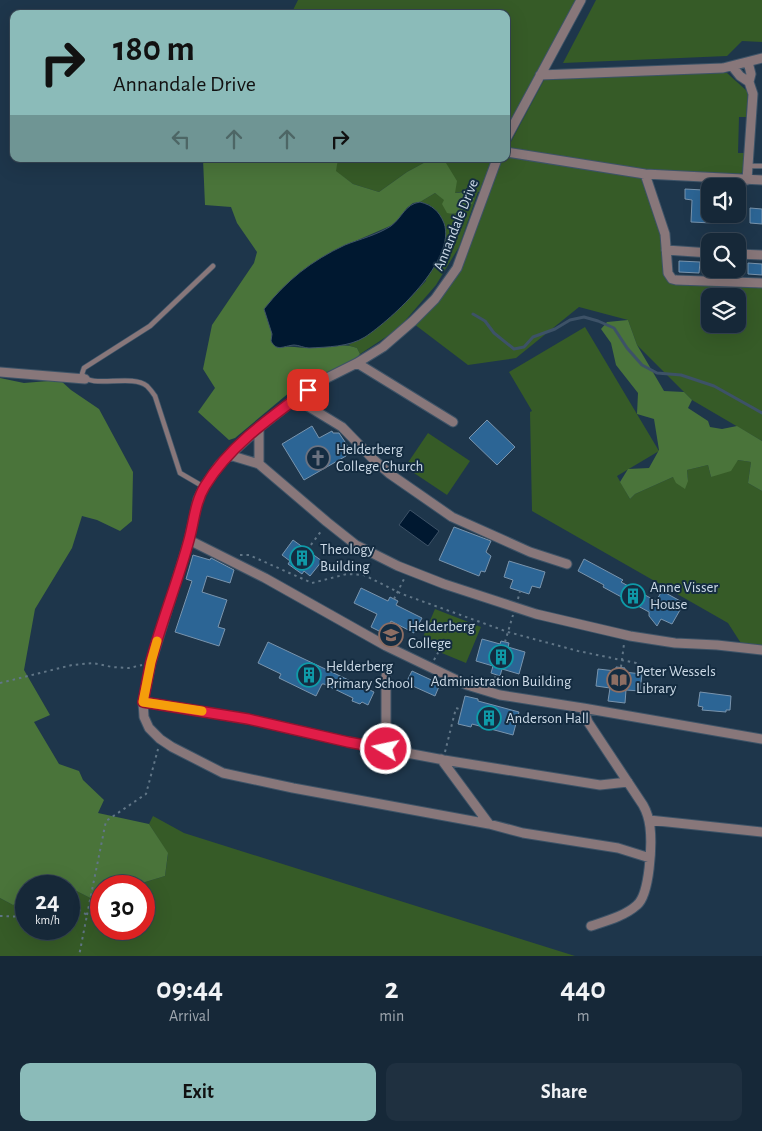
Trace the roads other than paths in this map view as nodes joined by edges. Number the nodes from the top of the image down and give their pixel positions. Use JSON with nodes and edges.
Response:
{"nodes":[{"id":1,"x":581,"y":0,"type":"edge"},
{"id":2,"x":762,"y":58,"type":"edge"},
{"id":3,"x":748,"y":62,"type":"junction"},
{"id":4,"x":732,"y":66,"type":"junction"},
{"id":5,"x":540,"y":75,"type":"junction"},
{"id":6,"x":749,"y":82,"type":"junction"},
{"id":7,"x":510,"y":131,"type":"edge"},
{"id":8,"x":510,"y":153,"type":"edge"},
{"id":9,"x":496,"y":162,"type":"edge"},
{"id":10,"x":748,"y":166,"type":"junction"},
{"id":11,"x":762,"y":166,"type":"edge"},
{"id":12,"x":645,"y":174,"type":"junction"},
{"id":13,"x":747,"y":180,"type":"junction"},
{"id":14,"x":762,"y":180,"type":"edge"},
{"id":15,"x":666,"y":250,"type":"junction"},
{"id":16,"x":701,"y":252,"type":"edge"},
{"id":17,"x":746,"y":254,"type":"edge"},
{"id":18,"x":762,"y":255,"type":"edge"},
{"id":19,"x":212,"y":266,"type":"dead end"},
{"id":20,"x":762,"y":283,"type":"edge"},
{"id":21,"x":357,"y":363,"type":"junction"},
{"id":22,"x":0,"y":372,"type":"edge"},
{"id":23,"x":85,"y":379,"type":"junction"},
{"id":24,"x":296,"y":399,"type":"junction"},
{"id":25,"x":453,"y":422,"type":"dead end"},
{"id":26,"x":259,"y":428,"type":"junction"},
{"id":27,"x":229,"y":455,"type":"junction"},
{"id":28,"x":259,"y":464,"type":"junction"},
{"id":29,"x":204,"y":487,"type":"junction"},
{"id":30,"x":189,"y":540,"type":"junction"},
{"id":31,"x":567,"y":564,"type":"dead end"},
{"id":32,"x":762,"y":650,"type":"edge"},
{"id":33,"x":386,"y":676,"type":"dead end"},
{"id":34,"x":143,"y":702,"type":"junction"},
{"id":35,"x":584,"y":708,"type":"junction"},
{"id":36,"x":762,"y":739,"type":"edge"},
{"id":37,"x":386,"y":749,"type":"junction"},
{"id":38,"x":442,"y":759,"type":"junction"},
{"id":39,"x":628,"y":782,"type":"junction"},
{"id":40,"x":649,"y":820,"type":"junction"},
{"id":41,"x":488,"y":824,"type":"junction"},
{"id":42,"x":762,"y":832,"type":"edge"},
{"id":43,"x":650,"y":858,"type":"junction"},
{"id":44,"x":591,"y":926,"type":"dead end"}],
"edges":[{"from":1,"to":5,"type":"street"},
{"from":2,"to":3,"type":"street"},
{"from":3,"to":4,"type":"street"},
{"from":3,"to":6,"type":"street"},
{"from":4,"to":5,"type":"street"},
{"from":4,"to":6,"type":"street"},
{"from":5,"to":7,"type":"street"},
{"from":6,"to":10,"type":"street"},
{"from":8,"to":12,"type":"street"},
{"from":9,"to":21,"type":"street","name":"Annandale Drive"},
{"from":10,"to":11,"type":"lane"},
{"from":10,"to":13,"type":"street"},
{"from":12,"to":13,"type":"street"},
{"from":12,"to":15,"type":"street"},
{"from":13,"to":14,"type":"street"},
{"from":15,"to":16,"type":"street"},
{"from":15,"to":20,"type":"street"},
{"from":17,"to":18,"type":"street"},
{"from":19,"to":23,"type":"lane"},
{"from":21,"to":24,"type":"street","name":"Annandale Drive"},
{"from":21,"to":25,"type":"street"},
{"from":22,"to":23,"type":"street"},
{"from":23,"to":29,"type":"lane"},
{"from":24,"to":26,"type":"street","name":"Annandale Drive"},
{"from":24,"to":31,"type":"street"},
{"from":26,"to":27,"type":"street","name":"Annandale Drive"},
{"from":26,"to":28,"type":"street"},
{"from":27,"to":28,"type":"street"},
{"from":27,"to":29,"type":"street","name":"Annandale Drive"},
{"from":28,"to":32,"type":"street"},
{"from":29,"to":30,"type":"street","name":"Annandale Drive"},
{"from":30,"to":34,"type":"street","name":"Annandale Drive"},
{"from":30,"to":35,"type":"street"},
{"from":33,"to":37,"type":"street"},
{"from":34,"to":37,"type":"street"},
{"from":34,"to":41,"type":"street","name":"Annandale Drive"},
{"from":35,"to":36,"type":"street"},
{"from":35,"to":39,"type":"street"},
{"from":37,"to":38,"type":"street"},
{"from":38,"to":39,"type":"street"},
{"from":38,"to":41,"type":"street"},
{"from":39,"to":40,"type":"street"},
{"from":40,"to":42,"type":"street"},
{"from":40,"to":43,"type":"street"},
{"from":41,"to":43,"type":"street"},
{"from":43,"to":44,"type":"street"}]}
